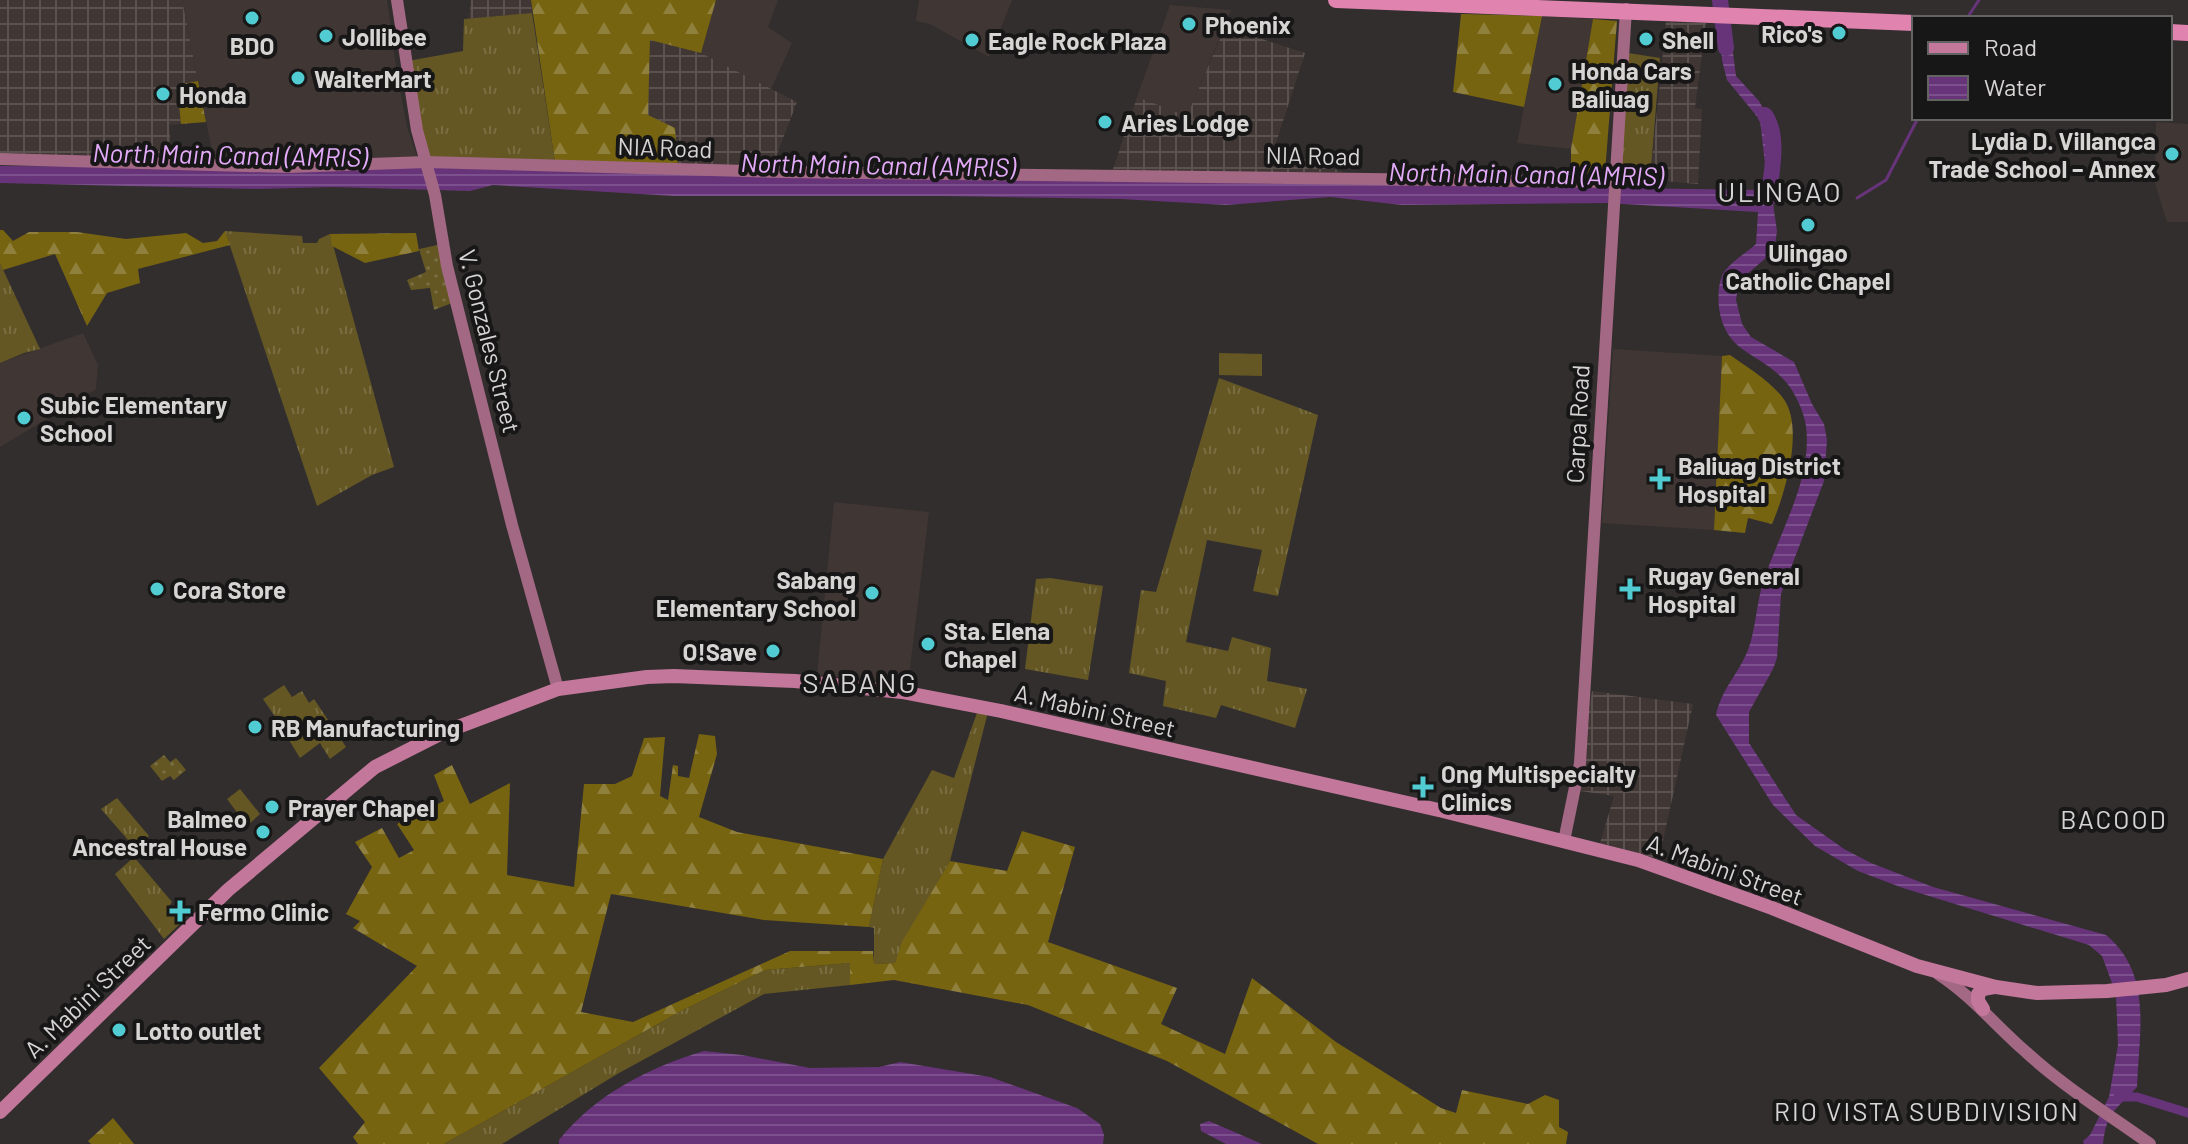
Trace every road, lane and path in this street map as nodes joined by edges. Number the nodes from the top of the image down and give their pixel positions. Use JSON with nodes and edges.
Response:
{"nodes":[{"id":1,"x":397,"y":0,"type":"edge"},
{"id":2,"x":1336,"y":0,"type":"edge"},
{"id":3,"x":1626,"y":9,"type":"junction"},
{"id":4,"x":1912,"y":23,"type":"edge"},
{"id":5,"x":0,"y":159,"type":"edge"},
{"id":6,"x":427,"y":164,"type":"junction"},
{"id":7,"x":1616,"y":184,"type":"junction"},
{"id":8,"x":558,"y":689,"type":"junction"},
{"id":9,"x":1564,"y":841,"type":"junction"},
{"id":10,"x":1932,"y":970,"type":"junction"},
{"id":11,"x":2188,"y":979,"type":"edge"},
{"id":12,"x":1996,"y":987,"type":"junction"},
{"id":13,"x":1983,"y":1009,"type":"junction"},
{"id":14,"x":0,"y":1112,"type":"edge"},
{"id":15,"x":2150,"y":1144,"type":"edge"}],
"edges":[{"from":1,"to":6,"type":"street","name":"V. Gonzales Street"},
{"from":2,"to":3,"type":"highway"},
{"from":3,"to":4,"type":"highway"},
{"from":3,"to":7,"type":"street","name":"Carpa Road"},
{"from":5,"to":6,"type":"street","name":"NIA Road"},
{"from":6,"to":7,"type":"street","name":"NIA Road"},
{"from":6,"to":8,"type":"street","name":"V. Gonzales Street"},
{"from":7,"to":9,"type":"street","name":"Carpa Road"},
{"from":8,"to":9,"type":"main road","name":"A. Mabini Street"},
{"from":8,"to":14,"type":"main road","name":"A. Mabini Street"},
{"from":9,"to":10,"type":"main road","name":"A. Mabini Street"},
{"from":10,"to":12,"type":"main road","name":"A. Mabini Street"},
{"from":10,"to":13,"type":"street"},
{"from":11,"to":12,"type":"main road","name":"A. Mabini Street"},
{"from":12,"to":13,"type":"main road"},
{"from":13,"to":15,"type":"street"}]}
